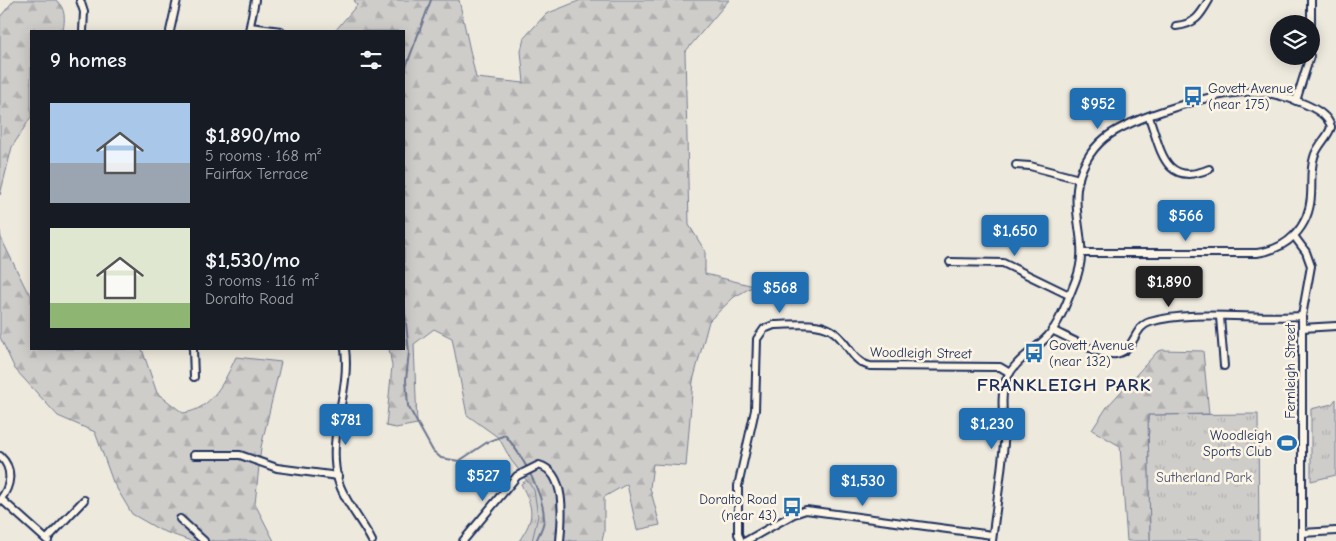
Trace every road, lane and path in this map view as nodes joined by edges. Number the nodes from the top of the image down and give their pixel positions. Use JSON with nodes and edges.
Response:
{"nodes":[{"id":1,"x":80,"y":0,"type":"edge"},
{"id":2,"x":177,"y":0,"type":"edge"},
{"id":3,"x":255,"y":0,"type":"edge"},
{"id":4,"x":1209,"y":0,"type":"edge"},
{"id":5,"x":1311,"y":0,"type":"edge"},
{"id":6,"x":1311,"y":15,"type":"edge"},
{"id":7,"x":1176,"y":26,"type":"dead end"},
{"id":8,"x":249,"y":29,"type":"edge"},
{"id":9,"x":83,"y":30,"type":"edge"},
{"id":10,"x":170,"y":30,"type":"edge"},
{"id":11,"x":265,"y":30,"type":"edge"},
{"id":12,"x":1307,"y":65,"type":"edge"},
{"id":13,"x":1296,"y":101,"type":"junction"},
{"id":14,"x":1149,"y":117,"type":"junction"},
{"id":15,"x":1333,"y":128,"type":"edge"},
{"id":16,"x":1016,"y":165,"type":"dead end"},
{"id":17,"x":1209,"y":169,"type":"dead end"},
{"id":18,"x":1079,"y":180,"type":"junction"},
{"id":19,"x":1294,"y":236,"type":"junction"},
{"id":20,"x":1083,"y":253,"type":"junction"},
{"id":21,"x":950,"y":262,"type":"dead end"},
{"id":22,"x":1069,"y":295,"type":"junction"},
{"id":23,"x":1302,"y":316,"type":"junction"},
{"id":24,"x":1220,"y":317,"type":"junction"},
{"id":25,"x":1336,"y":326,"type":"edge"},
{"id":26,"x":1302,"y":328,"type":"junction"},
{"id":27,"x":1052,"y":330,"type":"junction"},
{"id":28,"x":192,"y":350,"type":"edge"},
{"id":29,"x":345,"y":350,"type":"edge"},
{"id":30,"x":1224,"y":366,"type":"dead end"},
{"id":31,"x":1010,"y":372,"type":"junction"},
{"id":32,"x":194,"y":377,"type":"dead end"},
{"id":33,"x":194,"y":455,"type":"dead end"},
{"id":34,"x":0,"y":456,"type":"edge"},
{"id":35,"x":338,"y":476,"type":"junction"},
{"id":36,"x":0,"y":500,"type":"edge"},
{"id":37,"x":84,"y":500,"type":"dead end"},
{"id":38,"x":180,"y":519,"type":"dead end"},
{"id":39,"x":1336,"y":531,"type":"edge"},
{"id":40,"x":1302,"y":533,"type":"junction"},
{"id":41,"x":992,"y":538,"type":"edge"},
{"id":42,"x":47,"y":540,"type":"edge"},
{"id":43,"x":204,"y":541,"type":"edge"},
{"id":44,"x":372,"y":541,"type":"edge"},
{"id":45,"x":463,"y":541,"type":"edge"},
{"id":46,"x":560,"y":541,"type":"edge"},
{"id":47,"x":741,"y":541,"type":"edge"},
{"id":48,"x":746,"y":541,"type":"edge"},
{"id":49,"x":1302,"y":541,"type":"edge"}],
"edges":[{"from":1,"to":9,"type":"street"},
{"from":2,"to":10,"type":"street"},
{"from":3,"to":8,"type":"street"},
{"from":4,"to":7,"type":"street"},
{"from":5,"to":6,"type":"street"},
{"from":8,"to":11,"type":"street"},
{"from":12,"to":13,"type":"street"},
{"from":13,"to":14,"type":"street"},
{"from":13,"to":15,"type":"street"},
{"from":14,"to":17,"type":"street"},
{"from":14,"to":18,"type":"street"},
{"from":15,"to":19,"type":"street"},
{"from":16,"to":18,"type":"street"},
{"from":18,"to":20,"type":"street"},
{"from":19,"to":20,"type":"street"},
{"from":19,"to":23,"type":"street","name":"Fernleigh Street"},
{"from":20,"to":22,"type":"street"},
{"from":21,"to":22,"type":"street"},
{"from":22,"to":27,"type":"street"},
{"from":23,"to":24,"type":"street"},
{"from":23,"to":26,"type":"street","name":"Fernleigh Street"},
{"from":24,"to":27,"type":"street"},
{"from":24,"to":30,"type":"street"},
{"from":25,"to":26,"type":"street"},
{"from":26,"to":40,"type":"street","name":"Fernleigh Street"},
{"from":27,"to":31,"type":"street"},
{"from":28,"to":32,"type":"street"},
{"from":29,"to":35,"type":"street"},
{"from":31,"to":41,"type":"street"},
{"from":31,"to":47,"type":"street","name":"Woodleigh Street"},
{"from":33,"to":35,"type":"street"},
{"from":34,"to":36,"type":"street"},
{"from":35,"to":44,"type":"street"},
{"from":36,"to":42,"type":"street"},
{"from":37,"to":42,"type":"street"},
{"from":38,"to":43,"type":"street"},
{"from":39,"to":40,"type":"street"},
{"from":40,"to":49,"type":"street","name":"Fernleigh Street"},
{"from":41,"to":48,"type":"street"},
{"from":45,"to":46,"type":"street"}]}
